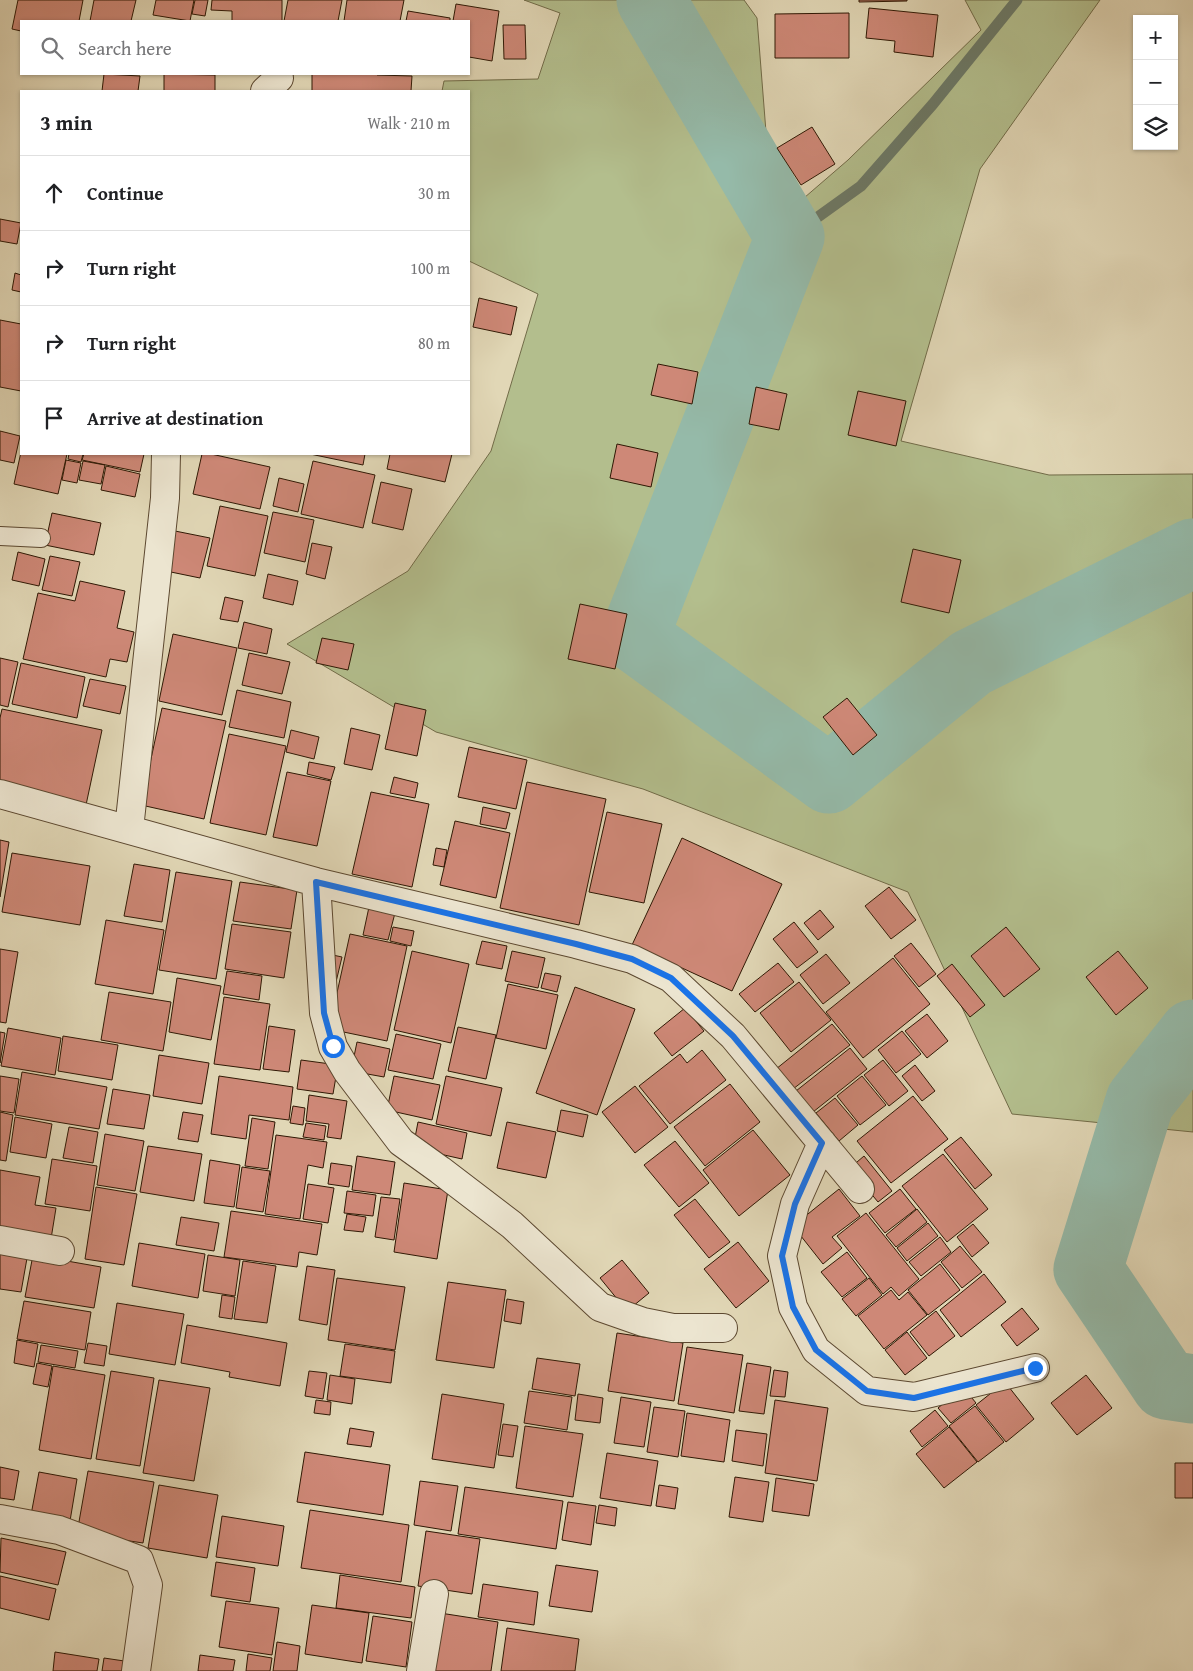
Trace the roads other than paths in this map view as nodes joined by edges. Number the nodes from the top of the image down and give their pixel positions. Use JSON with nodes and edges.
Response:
{"nodes":[{"id":1,"x":166,"y":455,"type":"edge"},
{"id":2,"x":0,"y":536,"type":"edge"},
{"id":3,"x":41,"y":538,"type":"dead end"},
{"id":4,"x":0,"y":794,"type":"edge"},
{"id":5,"x":129,"y":829,"type":"junction"},
{"id":6,"x":316,"y":882,"type":"junction"},
{"id":7,"x":822,"y":1143,"type":"junction"},
{"id":8,"x":860,"y":1188,"type":"dead end"},
{"id":9,"x":0,"y":1240,"type":"edge"},
{"id":10,"x":60,"y":1251,"type":"dead end"},
{"id":11,"x":723,"y":1328,"type":"dead end"},
{"id":12,"x":1035,"y":1368,"type":"dead end"},
{"id":13,"x":0,"y":1519,"type":"edge"},
{"id":14,"x":434,"y":1594,"type":"dead end"},
{"id":15,"x":136,"y":1671,"type":"edge"},
{"id":16,"x":421,"y":1671,"type":"edge"}],
"edges":[{"from":1,"to":5,"type":"street"},
{"from":2,"to":3,"type":"lane"},
{"from":4,"to":5,"type":"street"},
{"from":5,"to":6,"type":"street"},
{"from":6,"to":7,"type":"street"},
{"from":6,"to":11,"type":"street"},
{"from":7,"to":8,"type":"street"},
{"from":7,"to":12,"type":"street"},
{"from":9,"to":10,"type":"street"},
{"from":13,"to":15,"type":"street"},
{"from":14,"to":16,"type":"street"}]}
